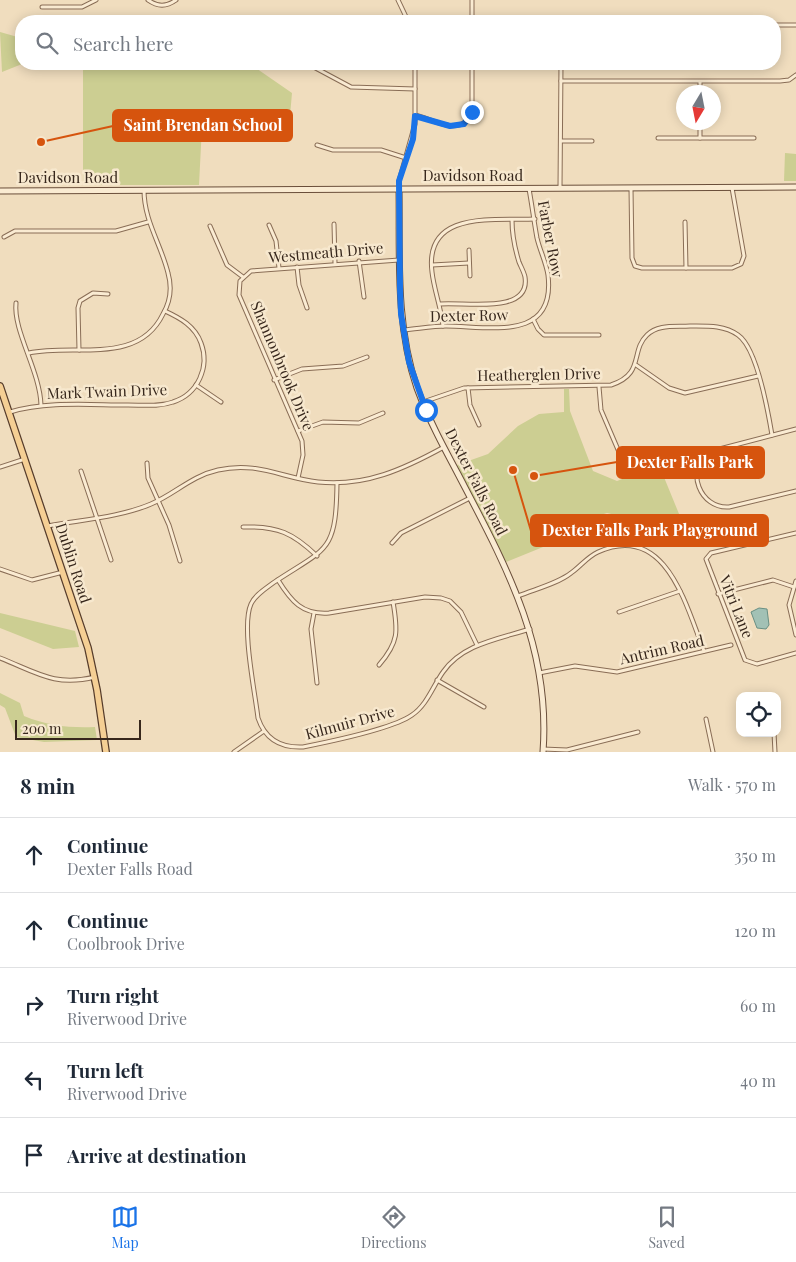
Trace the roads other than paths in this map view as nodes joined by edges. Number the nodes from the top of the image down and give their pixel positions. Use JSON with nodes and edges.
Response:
{"nodes":[{"id":1,"x":96,"y":0,"type":"edge"},
{"id":2,"x":148,"y":0,"type":"edge"},
{"id":3,"x":176,"y":0,"type":"edge"},
{"id":4,"x":398,"y":0,"type":"edge"},
{"id":5,"x":472,"y":0,"type":"edge"},
{"id":6,"x":42,"y":7,"type":"dead end"},
{"id":7,"x":405,"y":15,"type":"edge"},
{"id":8,"x":472,"y":15,"type":"edge"},
{"id":9,"x":781,"y":25,"type":"edge"},
{"id":10,"x":796,"y":25,"type":"edge"},
{"id":11,"x":319,"y":70,"type":"edge"},
{"id":12,"x":414,"y":70,"type":"edge"},
{"id":13,"x":472,"y":70,"type":"edge"},
{"id":14,"x":560,"y":70,"type":"edge"},
{"id":15,"x":795,"y":76,"type":"edge"},
{"id":16,"x":561,"y":81,"type":"junction"},
{"id":17,"x":700,"y":82,"type":"joint"},
{"id":18,"x":415,"y":88,"type":"junction"},
{"id":19,"x":415,"y":116,"type":"junction"},
{"id":20,"x":700,"y":130,"type":"edge"},
{"id":21,"x":658,"y":138,"type":"dead end"},
{"id":22,"x":700,"y":138,"type":"junction"},
{"id":23,"x":754,"y":138,"type":"dead end"},
{"id":24,"x":561,"y":141,"type":"junction"},
{"id":25,"x":592,"y":141,"type":"dead end"},
{"id":26,"x":318,"y":145,"type":"dead end"},
{"id":27,"x":406,"y":158,"type":"junction"},
{"id":28,"x":796,"y":187,"type":"edge"},
{"id":29,"x":631,"y":188,"type":"junction"},
{"id":30,"x":732,"y":188,"type":"junction"},
{"id":31,"x":399,"y":189,"type":"junction"},
{"id":32,"x":529,"y":189,"type":"junction"},
{"id":33,"x":560,"y":189,"type":"junction"},
{"id":34,"x":144,"y":190,"type":"junction"},
{"id":35,"x":0,"y":191,"type":"edge"},
{"id":36,"x":534,"y":218,"type":"junction"},
{"id":37,"x":512,"y":220,"type":"junction"},
{"id":38,"x":148,"y":222,"type":"junction"},
{"id":39,"x":685,"y":222,"type":"dead end"},
{"id":40,"x":334,"y":224,"type":"dead end"},
{"id":41,"x":270,"y":225,"type":"dead end"},
{"id":42,"x":210,"y":226,"type":"dead end"},
{"id":43,"x":4,"y":237,"type":"dead end"},
{"id":44,"x":469,"y":250,"type":"dead end"},
{"id":45,"x":400,"y":260,"type":"junction"},
{"id":46,"x":359,"y":261,"type":"junction"},
{"id":47,"x":335,"y":263,"type":"junction"},
{"id":48,"x":469,"y":263,"type":"junction"},
{"id":49,"x":432,"y":265,"type":"junction"},
{"id":50,"x":298,"y":267,"type":"junction"},
{"id":51,"x":279,"y":268,"type":"junction"},
{"id":52,"x":686,"y":268,"type":"junction"},
{"id":53,"x":470,"y":276,"type":"dead end"},
{"id":54,"x":242,"y":278,"type":"junction"},
{"id":55,"x":108,"y":294,"type":"dead end"},
{"id":56,"x":364,"y":298,"type":"dead end"},
{"id":57,"x":16,"y":303,"type":"dead end"},
{"id":58,"x":440,"y":304,"type":"junction"},
{"id":59,"x":307,"y":308,"type":"dead end"},
{"id":60,"x":165,"y":311,"type":"junction"},
{"id":61,"x":533,"y":319,"type":"junction"},
{"id":62,"x":443,"y":326,"type":"junction"},
{"id":63,"x":403,"y":330,"type":"junction"},
{"id":64,"x":599,"y":335,"type":"dead end"},
{"id":65,"x":78,"y":350,"type":"junction"},
{"id":66,"x":29,"y":353,"type":"junction"},
{"id":67,"x":367,"y":357,"type":"dead end"},
{"id":68,"x":636,"y":365,"type":"junction"},
{"id":69,"x":758,"y":376,"type":"junction"},
{"id":70,"x":274,"y":380,"type":"junction"},
{"id":71,"x":196,"y":385,"type":"junction"},
{"id":72,"x":0,"y":386,"type":"edge"},
{"id":73,"x":599,"y":387,"type":"junction"},
{"id":74,"x":468,"y":388,"type":"junction"},
{"id":75,"x":221,"y":402,"type":"dead end"},
{"id":76,"x":423,"y":402,"type":"junction"},
{"id":77,"x":41,"y":406,"type":"junction"},
{"id":78,"x":9,"y":412,"type":"junction"},
{"id":79,"x":383,"y":413,"type":"dead end"},
{"id":80,"x":479,"y":426,"type":"dead end"},
{"id":81,"x":796,"y":429,"type":"edge"},
{"id":82,"x":298,"y":431,"type":"junction"},
{"id":83,"x":772,"y":435,"type":"junction"},
{"id":84,"x":444,"y":447,"type":"junction"},
{"id":85,"x":618,"y":452,"type":"dead end"},
{"id":86,"x":25,"y":459,"type":"junction"},
{"id":87,"x":147,"y":464,"type":"dead end"},
{"id":88,"x":0,"y":467,"type":"edge"},
{"id":89,"x":81,"y":471,"type":"dead end"},
{"id":90,"x":298,"y":478,"type":"junction"},
{"id":91,"x":337,"y":483,"type":"junction"},
{"id":92,"x":796,"y":491,"type":"edge"},
{"id":93,"x":470,"y":498,"type":"junction"},
{"id":94,"x":157,"y":501,"type":"junction"},
{"id":95,"x":96,"y":516,"type":"junction"},
{"id":96,"x":47,"y":526,"type":"junction"},
{"id":97,"x":243,"y":527,"type":"dead end"},
{"id":98,"x":796,"y":533,"type":"edge"},
{"id":99,"x":392,"y":543,"type":"dead end"},
{"id":100,"x":317,"y":556,"type":"junction"},
{"id":101,"x":111,"y":560,"type":"dead end"},
{"id":102,"x":180,"y":561,"type":"dead end"},
{"id":103,"x":0,"y":569,"type":"edge"},
{"id":104,"x":63,"y":572,"type":"junction"},
{"id":105,"x":278,"y":580,"type":"junction"},
{"id":106,"x":796,"y":581,"type":"edge"},
{"id":107,"x":794,"y":588,"type":"junction"},
{"id":108,"x":680,"y":591,"type":"junction"},
{"id":109,"x":718,"y":594,"type":"junction"},
{"id":110,"x":518,"y":596,"type":"junction"},
{"id":111,"x":393,"y":602,"type":"junction"},
{"id":112,"x":619,"y":612,"type":"dead end"},
{"id":113,"x":314,"y":613,"type":"junction"},
{"id":114,"x":530,"y":630,"type":"junction"},
{"id":115,"x":796,"y":635,"type":"edge"},
{"id":116,"x":731,"y":644,"type":"dead end"},
{"id":117,"x":476,"y":645,"type":"junction"},
{"id":118,"x":704,"y":651,"type":"junction"},
{"id":119,"x":796,"y":653,"type":"edge"},
{"id":120,"x":0,"y":658,"type":"edge"},
{"id":121,"x":379,"y":665,"type":"dead end"},
{"id":122,"x":540,"y":673,"type":"junction"},
{"id":123,"x":95,"y":677,"type":"junction"},
{"id":124,"x":437,"y":680,"type":"junction"},
{"id":125,"x":317,"y":683,"type":"dead end"},
{"id":126,"x":484,"y":707,"type":"dead end"},
{"id":127,"x":706,"y":719,"type":"dead end"},
{"id":128,"x":264,"y":731,"type":"junction"},
{"id":129,"x":638,"y":732,"type":"dead end"},
{"id":130,"x":774,"y":737,"type":"edge"},
{"id":131,"x":543,"y":751,"type":"edge"},
{"id":132,"x":106,"y":752,"type":"edge"},
{"id":133,"x":234,"y":752,"type":"edge"},
{"id":134,"x":713,"y":752,"type":"edge"},
{"id":135,"x":775,"y":752,"type":"edge"}],
"edges":[{"from":1,"to":6,"type":"street"},
{"from":2,"to":3,"type":"street"},
{"from":4,"to":7,"type":"street"},
{"from":5,"to":8,"type":"street"},
{"from":9,"to":10,"type":"street"},
{"from":11,"to":18,"type":"street"},
{"from":12,"to":18,"type":"street"},
{"from":13,"to":19,"type":"street"},
{"from":14,"to":16,"type":"street"},
{"from":15,"to":17,"type":"street"},
{"from":16,"to":17,"type":"street"},
{"from":16,"to":24,"type":"street"},
{"from":18,"to":19,"type":"street"},
{"from":19,"to":27,"type":"street"},
{"from":20,"to":22,"type":"street"},
{"from":21,"to":22,"type":"street"},
{"from":22,"to":23,"type":"street"},
{"from":24,"to":25,"type":"street"},
{"from":24,"to":33,"type":"street"},
{"from":26,"to":27,"type":"street"},
{"from":27,"to":31,"type":"street"},
{"from":28,"to":30,"type":"main road","name":"Davidson Road"},
{"from":29,"to":30,"type":"main road","name":"Davidson Road"},
{"from":29,"to":33,"type":"main road","name":"Davidson Road"},
{"from":29,"to":52,"type":"street"},
{"from":30,"to":52,"type":"street"},
{"from":31,"to":32,"type":"main road","name":"Davidson Road"},
{"from":31,"to":34,"type":"main road","name":"Davidson Road"},
{"from":31,"to":45,"type":"main road","name":"Dexter Falls Road"},
{"from":32,"to":33,"type":"main road","name":"Davidson Road"},
{"from":32,"to":36,"type":"street","name":"Farber Row"},
{"from":34,"to":35,"type":"main road","name":"Davidson Road"},
{"from":34,"to":38,"type":"street"},
{"from":36,"to":37,"type":"street"},
{"from":36,"to":61,"type":"street","name":"Farber Row"},
{"from":37,"to":49,"type":"street"},
{"from":37,"to":58,"type":"street"},
{"from":38,"to":43,"type":"street"},
{"from":38,"to":60,"type":"street"},
{"from":39,"to":52,"type":"street"},
{"from":40,"to":47,"type":"street"},
{"from":41,"to":51,"type":"street"},
{"from":42,"to":54,"type":"street"},
{"from":44,"to":48,"type":"street"},
{"from":45,"to":46,"type":"street","name":"Westmeath Drive"},
{"from":45,"to":63,"type":"main road","name":"Dexter Falls Road"},
{"from":46,"to":47,"type":"street","name":"Westmeath Drive"},
{"from":46,"to":56,"type":"street"},
{"from":47,"to":50,"type":"street","name":"Westmeath Drive"},
{"from":48,"to":49,"type":"street"},
{"from":48,"to":53,"type":"street"},
{"from":49,"to":58,"type":"street"},
{"from":50,"to":51,"type":"street","name":"Westmeath Drive"},
{"from":50,"to":59,"type":"street"},
{"from":51,"to":54,"type":"street","name":"Westmeath Drive"},
{"from":54,"to":70,"type":"street","name":"Shannonbrook Drive"},
{"from":55,"to":65,"type":"street"},
{"from":57,"to":66,"type":"street"},
{"from":58,"to":62,"type":"street"},
{"from":60,"to":65,"type":"street"},
{"from":60,"to":71,"type":"street"},
{"from":61,"to":62,"type":"street","name":"Dexter Row"},
{"from":61,"to":64,"type":"street"},
{"from":62,"to":63,"type":"street","name":"Dexter Row"},
{"from":63,"to":76,"type":"main road","name":"Dexter Falls Road"},
{"from":65,"to":66,"type":"street"},
{"from":66,"to":77,"type":"street"},
{"from":67,"to":70,"type":"street"},
{"from":68,"to":69,"type":"street"},
{"from":68,"to":69,"type":"street","name":"Heatherglen Drive"},
{"from":68,"to":73,"type":"street","name":"Heatherglen Drive"},
{"from":69,"to":83,"type":"street"},
{"from":70,"to":82,"type":"street","name":"Shannonbrook Drive"},
{"from":71,"to":75,"type":"street"},
{"from":71,"to":77,"type":"street","name":"Mark Twain Drive"},
{"from":72,"to":78,"type":"main road","name":"Dublin Road"},
{"from":73,"to":74,"type":"street","name":"Heatherglen Drive"},
{"from":73,"to":85,"type":"street"},
{"from":74,"to":76,"type":"street","name":"Heatherglen Drive"},
{"from":74,"to":80,"type":"street"},
{"from":76,"to":84,"type":"main road","name":"Dexter Falls Road"},
{"from":77,"to":78,"type":"street","name":"Mark Twain Drive"},
{"from":78,"to":86,"type":"main road","name":"Dublin Road"},
{"from":79,"to":82,"type":"street"},
{"from":81,"to":83,"type":"street"},
{"from":82,"to":90,"type":"street","name":"Shannonbrook Drive"},
{"from":83,"to":92,"type":"street"},
{"from":84,"to":91,"type":"street"},
{"from":84,"to":93,"type":"main road","name":"Dexter Falls Road"},
{"from":86,"to":88,"type":"street"},
{"from":86,"to":96,"type":"main road","name":"Dublin Road"},
{"from":87,"to":94,"type":"street"},
{"from":89,"to":95,"type":"street"},
{"from":90,"to":91,"type":"street"},
{"from":90,"to":94,"type":"street"},
{"from":91,"to":100,"type":"street"},
{"from":93,"to":99,"type":"street"},
{"from":93,"to":110,"type":"main road","name":"Dexter Falls Road"},
{"from":94,"to":95,"type":"street"},
{"from":94,"to":102,"type":"street"},
{"from":95,"to":96,"type":"street"},
{"from":95,"to":101,"type":"street"},
{"from":96,"to":104,"type":"main road","name":"Dublin Road"},
{"from":97,"to":100,"type":"street"},
{"from":98,"to":109,"type":"street","name":"Vitri Lane"},
{"from":100,"to":105,"type":"street"},
{"from":103,"to":104,"type":"street"},
{"from":104,"to":123,"type":"main road","name":"Dublin Road"},
{"from":105,"to":113,"type":"street"},
{"from":105,"to":128,"type":"street"},
{"from":106,"to":107,"type":"street"},
{"from":107,"to":109,"type":"street"},
{"from":107,"to":115,"type":"street"},
{"from":108,"to":110,"type":"street"},
{"from":108,"to":112,"type":"street"},
{"from":108,"to":118,"type":"street"},
{"from":109,"to":119,"type":"street","name":"Vitri Lane"},
{"from":110,"to":114,"type":"main road","name":"Dexter Falls Road"},
{"from":111,"to":113,"type":"street"},
{"from":111,"to":117,"type":"street"},
{"from":111,"to":121,"type":"street"},
{"from":113,"to":125,"type":"street"},
{"from":114,"to":117,"type":"street","name":"Kilmuir Drive"},
{"from":114,"to":122,"type":"main road","name":"Dexter Falls Road"},
{"from":116,"to":118,"type":"street","name":"Antrim Road"},
{"from":117,"to":124,"type":"street","name":"Kilmuir Drive"},
{"from":118,"to":122,"type":"street","name":"Antrim Road"},
{"from":120,"to":123,"type":"street"},
{"from":122,"to":131,"type":"main road","name":"Dexter Falls Road"},
{"from":123,"to":132,"type":"main road","name":"Dublin Road"},
{"from":124,"to":126,"type":"street"},
{"from":124,"to":128,"type":"street","name":"Kilmuir Drive"},
{"from":127,"to":134,"type":"street"},
{"from":128,"to":133,"type":"street"},
{"from":129,"to":131,"type":"street"},
{"from":130,"to":135,"type":"street"}]}
